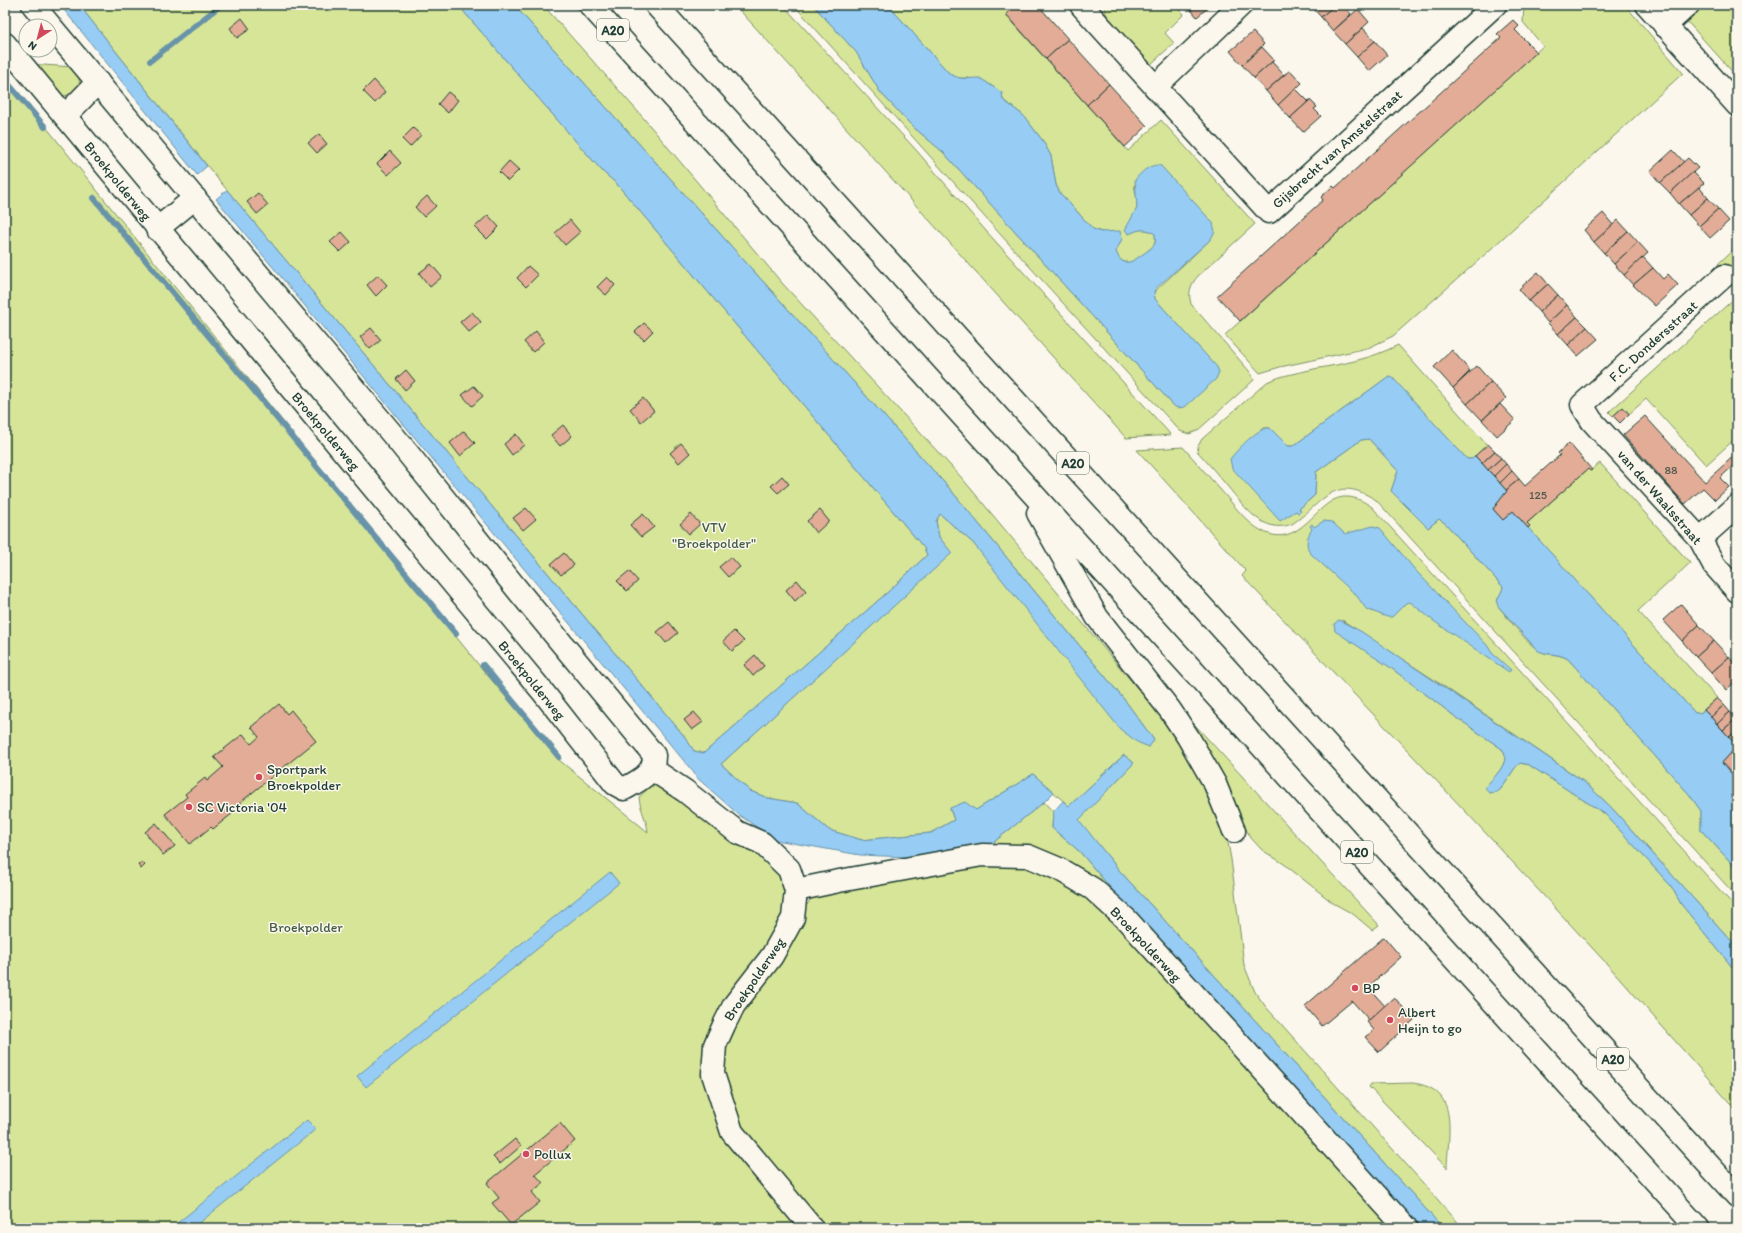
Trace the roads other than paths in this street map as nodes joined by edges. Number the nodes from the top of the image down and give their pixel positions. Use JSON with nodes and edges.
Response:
{"nodes":[{"id":1,"x":33,"y":5,"type":"edge"},
{"id":2,"x":590,"y":5,"type":"edge"},
{"id":3,"x":656,"y":5,"type":"edge"},
{"id":4,"x":1081,"y":5,"type":"edge"},
{"id":5,"x":1241,"y":5,"type":"edge"},
{"id":6,"x":1495,"y":5,"type":"edge"},
{"id":7,"x":1647,"y":5,"type":"edge"},
{"id":8,"x":1688,"y":5,"type":"edge"},
{"id":9,"x":1665,"y":26,"type":"junction"},
{"id":10,"x":5,"y":44,"type":"edge"},
{"id":11,"x":98,"y":82,"type":"junction"},
{"id":12,"x":1155,"y":87,"type":"junction"},
{"id":13,"x":1737,"y":105,"type":"edge"},
{"id":14,"x":65,"y":116,"type":"junction"},
{"id":15,"x":195,"y":198,"type":"junction"},
{"id":16,"x":157,"y":229,"type":"junction"},
{"id":17,"x":1724,"y":276,"type":"dead end"},
{"id":18,"x":1582,"y":405,"type":"joint"},
{"id":19,"x":1016,"y":476,"type":"junction"},
{"id":20,"x":1737,"y":506,"type":"edge"},
{"id":21,"x":1700,"y":539,"type":"junction"},
{"id":22,"x":1737,"y":591,"type":"edge"},
{"id":23,"x":652,"y":769,"type":"junction"},
{"id":24,"x":1234,"y":831,"type":"dead end"},
{"id":25,"x":796,"y":890,"type":"junction"},
{"id":26,"x":1737,"y":1196,"type":"edge"},
{"id":27,"x":812,"y":1228,"type":"edge"},
{"id":28,"x":1406,"y":1228,"type":"edge"},
{"id":29,"x":1698,"y":1228,"type":"edge"}],
"edges":[{"from":1,"to":11,"type":"main road"},
{"from":2,"to":19,"type":"main road","number":"A20"},
{"from":3,"to":26,"type":"main road","number":"A20"},
{"from":4,"to":12,"type":"main road","name":"Gijsbrecht van Amstelstraat"},
{"from":5,"to":12,"type":"main road"},
{"from":6,"to":12,"type":"main road","name":"Gijsbrecht van Amstelstraat"},
{"from":7,"to":9,"type":"main road"},
{"from":8,"to":9,"type":"main road"},
{"from":9,"to":13,"type":"main road"},
{"from":10,"to":14,"type":"main road","name":"Broekpolderweg"},
{"from":11,"to":14,"type":"main road"},
{"from":11,"to":15,"type":"main road"},
{"from":14,"to":16,"type":"main road","name":"Broekpolderweg"},
{"from":15,"to":16,"type":"main road"},
{"from":15,"to":23,"type":"main road"},
{"from":16,"to":23,"type":"main road","name":"Broekpolderweg"},
{"from":17,"to":18,"type":"main road","name":"F.C. Dondersstraat"},
{"from":18,"to":21,"type":"main road","name":"van der Waalsstraat"},
{"from":19,"to":24,"type":"main road","number":"A20"},
{"from":19,"to":29,"type":"main road","number":"A20"},
{"from":20,"to":21,"type":"main road"},
{"from":21,"to":22,"type":"main road","name":"van der Waalsstraat"},
{"from":23,"to":25,"type":"main road","name":"Broekpolderweg"},
{"from":25,"to":27,"type":"main road","name":"Broekpolderweg"},
{"from":25,"to":28,"type":"main road","name":"Broekpolderweg"}]}
